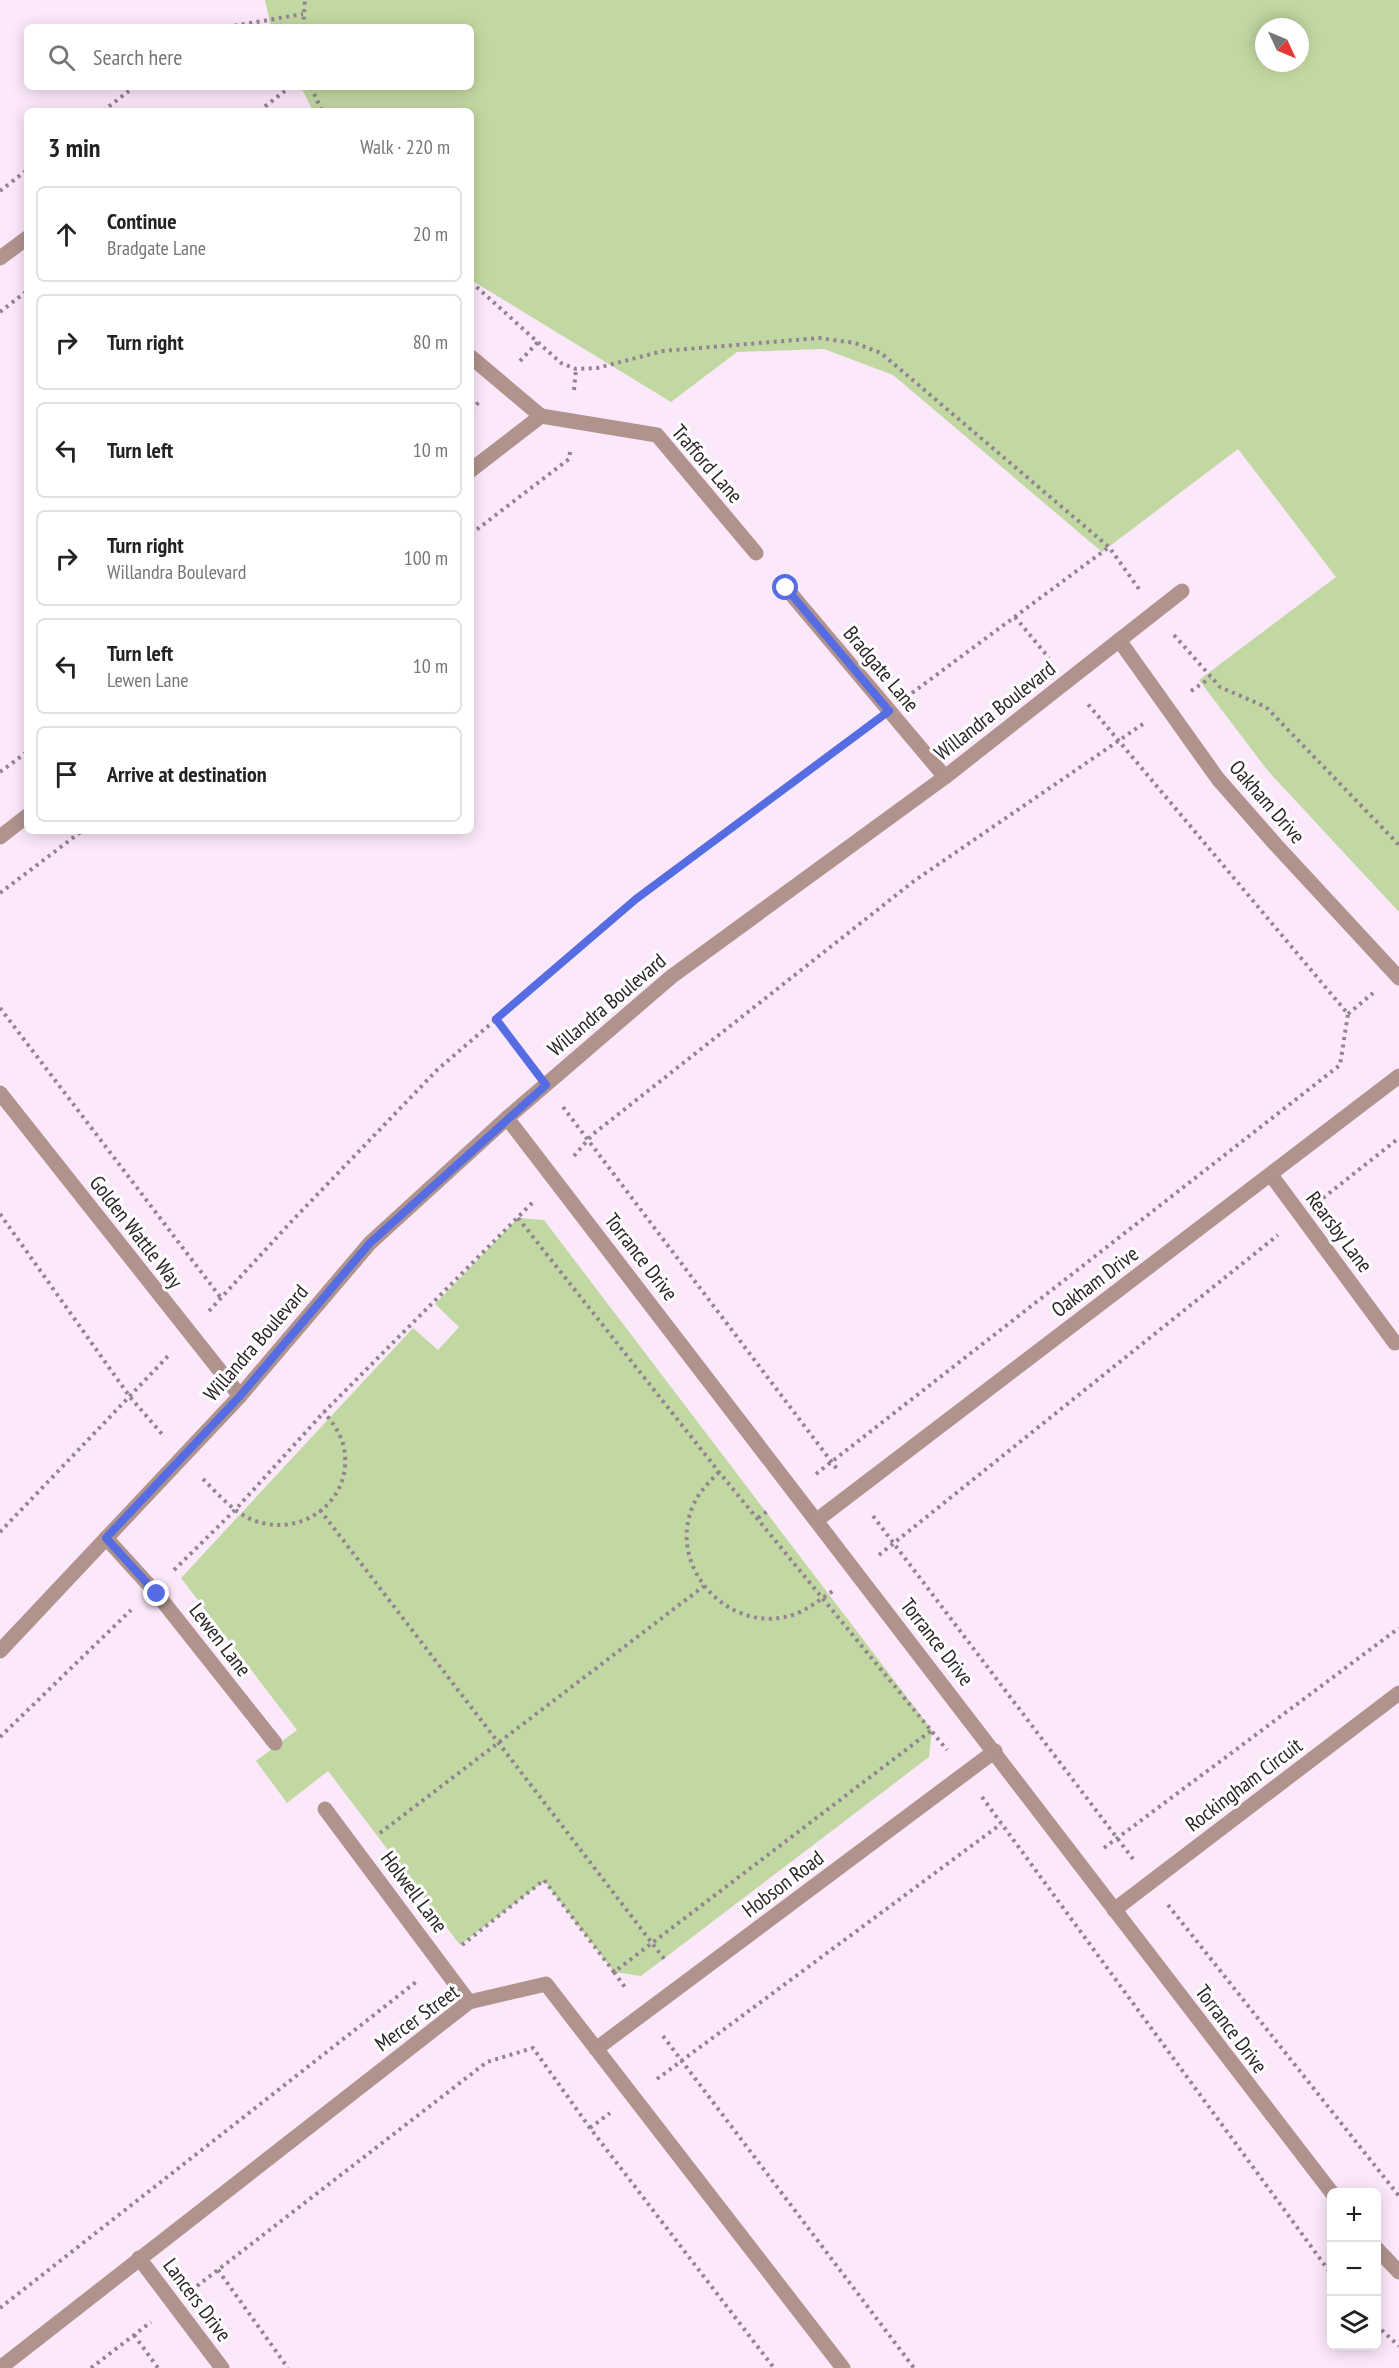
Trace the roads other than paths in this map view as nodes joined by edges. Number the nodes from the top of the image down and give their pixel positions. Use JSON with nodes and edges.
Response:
{"nodes":[{"id":1,"x":24,"y":240,"type":"edge"},
{"id":2,"x":0,"y":258,"type":"edge"},
{"id":3,"x":474,"y":360,"type":"edge"},
{"id":4,"x":541,"y":416,"type":"junction"},
{"id":5,"x":474,"y":468,"type":"edge"},
{"id":6,"x":756,"y":553,"type":"dead end"},
{"id":7,"x":786,"y":588,"type":"dead end"},
{"id":8,"x":1182,"y":591,"type":"dead end"},
{"id":9,"x":1119,"y":640,"type":"junction"},
{"id":10,"x":945,"y":777,"type":"junction"},
{"id":11,"x":24,"y":818,"type":"edge"},
{"id":12,"x":0,"y":837,"type":"edge"},
{"id":13,"x":1399,"y":978,"type":"edge"},
{"id":14,"x":1399,"y":1076,"type":"edge"},
{"id":15,"x":0,"y":1093,"type":"edge"},
{"id":16,"x":507,"y":1118,"type":"junction"},
{"id":17,"x":1270,"y":1175,"type":"junction"},
{"id":18,"x":1395,"y":1343,"type":"dead end"},
{"id":19,"x":240,"y":1396,"type":"junction"},
{"id":20,"x":817,"y":1520,"type":"junction"},
{"id":21,"x":106,"y":1538,"type":"junction"},
{"id":22,"x":0,"y":1651,"type":"edge"},
{"id":23,"x":1399,"y":1694,"type":"edge"},
{"id":24,"x":274,"y":1743,"type":"dead end"},
{"id":25,"x":994,"y":1751,"type":"junction"},
{"id":26,"x":325,"y":1809,"type":"dead end"},
{"id":27,"x":1114,"y":1910,"type":"junction"},
{"id":28,"x":469,"y":2002,"type":"junction"},
{"id":29,"x":596,"y":2049,"type":"junction"},
{"id":30,"x":1328,"y":2188,"type":"edge"},
{"id":31,"x":1381,"y":2252,"type":"edge"},
{"id":32,"x":139,"y":2258,"type":"junction"},
{"id":33,"x":1399,"y":2272,"type":"edge"},
{"id":34,"x":0,"y":2368,"type":"edge"},
{"id":35,"x":222,"y":2368,"type":"edge"},
{"id":36,"x":843,"y":2368,"type":"edge"}],
"edges":[{"from":1,"to":2,"type":"street"},
{"from":3,"to":4,"type":"street"},
{"from":4,"to":5,"type":"street"},
{"from":4,"to":6,"type":"street","name":"Trafford Lane"},
{"from":7,"to":10,"type":"street","name":"Bradgate Lane"},
{"from":8,"to":9,"type":"street","name":"Willandra Boulevard"},
{"from":9,"to":10,"type":"street","name":"Willandra Boulevard"},
{"from":9,"to":13,"type":"street","name":"Oakham Drive"},
{"from":10,"to":16,"type":"street","name":"Willandra Boulevard"},
{"from":11,"to":12,"type":"street"},
{"from":14,"to":17,"type":"street","name":"Oakham Drive"},
{"from":15,"to":19,"type":"street","name":"Golden Wattle Way"},
{"from":16,"to":19,"type":"street","name":"Willandra Boulevard"},
{"from":16,"to":20,"type":"street","name":"Torrance Drive"},
{"from":17,"to":18,"type":"street","name":"Rearsby Lane"},
{"from":17,"to":20,"type":"street","name":"Oakham Drive"},
{"from":19,"to":21,"type":"street","name":"Willandra Boulevard"},
{"from":20,"to":25,"type":"street","name":"Torrance Drive"},
{"from":21,"to":22,"type":"street","name":"Willandra Boulevard"},
{"from":21,"to":24,"type":"street","name":"Lewen Lane"},
{"from":23,"to":27,"type":"street","name":"Rockingham Circuit"},
{"from":25,"to":27,"type":"street","name":"Torrance Drive"},
{"from":25,"to":29,"type":"street","name":"Hobson Road"},
{"from":26,"to":28,"type":"street","name":"Holwell Lane"},
{"from":27,"to":30,"type":"street","name":"Torrance Drive"},
{"from":28,"to":29,"type":"street","name":"Mercer Street"},
{"from":28,"to":32,"type":"street","name":"Mercer Street"},
{"from":29,"to":36,"type":"street","name":"Mercer Street"},
{"from":31,"to":33,"type":"street"},
{"from":32,"to":34,"type":"street","name":"Mercer Street"},
{"from":32,"to":35,"type":"street","name":"Lancers Drive"}]}
